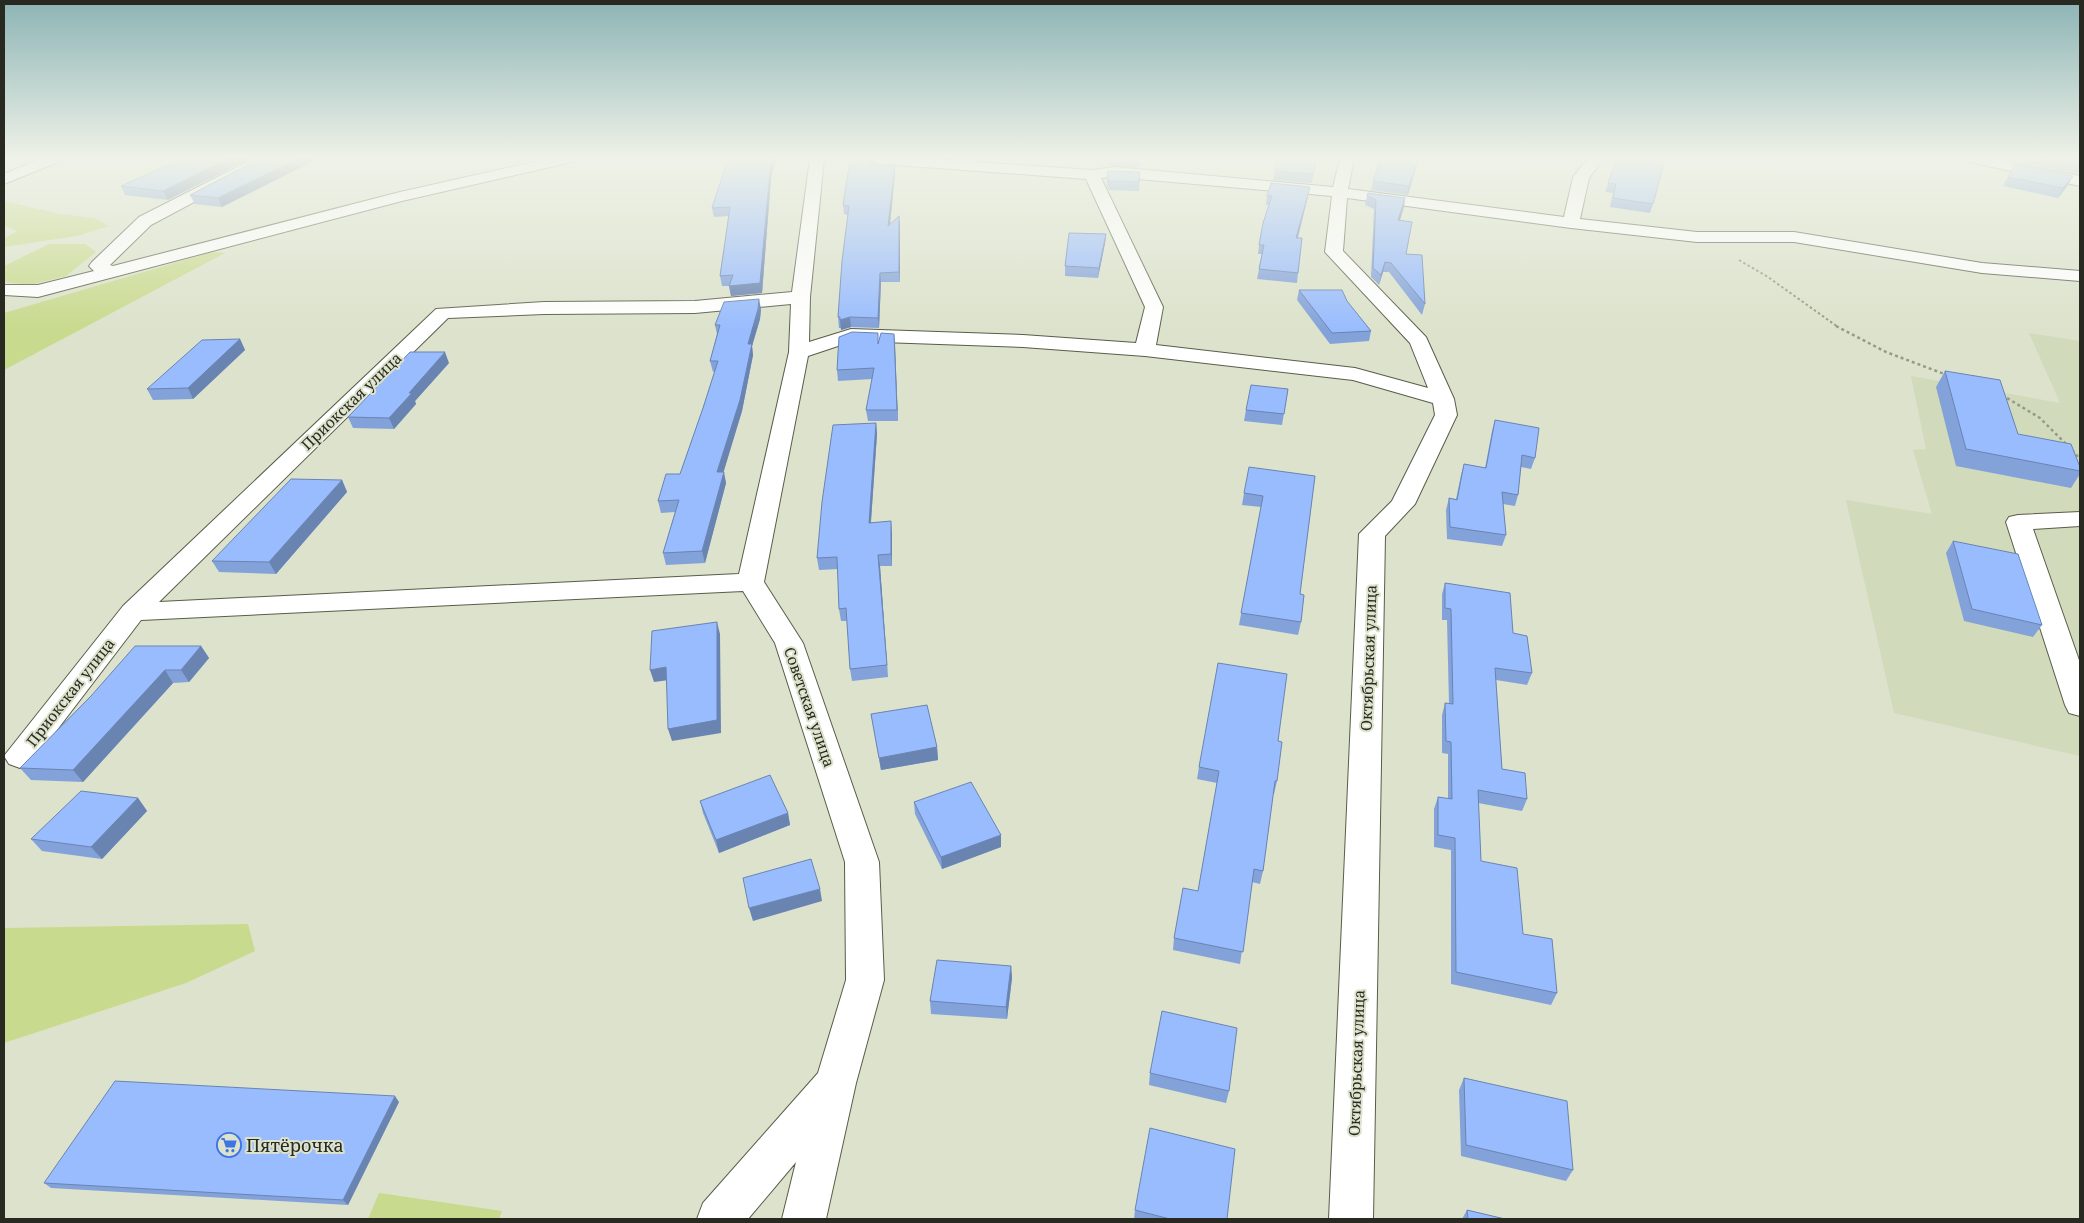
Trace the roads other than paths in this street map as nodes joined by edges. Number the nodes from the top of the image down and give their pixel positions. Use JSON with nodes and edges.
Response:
{"nodes":[{"id":1,"x":154,"y":216,"type":"edge"},
{"id":2,"x":327,"y":216,"type":"edge"},
{"id":3,"x":810,"y":216,"type":"edge"},
{"id":4,"x":1111,"y":216,"type":"edge"},
{"id":5,"x":1338,"y":216,"type":"edge"},
{"id":6,"x":1519,"y":216,"type":"edge"},
{"id":7,"x":1573,"y":216,"type":"edge"},
{"id":8,"x":1571,"y":223,"type":"junction"},
{"id":9,"x":111,"y":272,"type":"junction"},
{"id":10,"x":2080,"y":276,"type":"edge"},
{"id":11,"x":4,"y":290,"type":"edge"},
{"id":12,"x":801,"y":297,"type":"junction"},
{"id":13,"x":1145,"y":350,"type":"junction"},
{"id":14,"x":799,"y":352,"type":"junction"},
{"id":15,"x":1443,"y":399,"type":"junction"},
{"id":16,"x":2080,"y":519,"type":"edge"},
{"id":17,"x":751,"y":582,"type":"junction"},
{"id":18,"x":133,"y":612,"type":"junction"},
{"id":19,"x":2080,"y":706,"type":"edge"},
{"id":20,"x":20,"y":756,"type":"dead end"},
{"id":21,"x":836,"y":1083,"type":"junction"},
{"id":22,"x":719,"y":1219,"type":"edge"},
{"id":23,"x":804,"y":1219,"type":"edge"},
{"id":24,"x":1351,"y":1219,"type":"edge"}],
"edges":[{"from":1,"to":9,"type":"street"},
{"from":2,"to":9,"type":"street"},
{"from":3,"to":12,"type":"street"},
{"from":4,"to":13,"type":"street"},
{"from":5,"to":15,"type":"street","name":"Октябрьская улица"},
{"from":6,"to":8,"type":"street"},
{"from":7,"to":8,"type":"street"},
{"from":8,"to":10,"type":"street"},
{"from":9,"to":11,"type":"street"},
{"from":12,"to":14,"type":"street"},
{"from":12,"to":18,"type":"street","name":"Приокская улица"},
{"from":13,"to":14,"type":"street"},
{"from":13,"to":15,"type":"street"},
{"from":14,"to":17,"type":"street"},
{"from":15,"to":24,"type":"street","name":"Октябрьская улица"},
{"from":16,"to":19,"type":"street"},
{"from":17,"to":18,"type":"street"},
{"from":17,"to":21,"type":"street","name":"Советская улица"},
{"from":18,"to":20,"type":"street","name":"Приокская улица"},
{"from":21,"to":22,"type":"street","name":"Советская улица"},
{"from":21,"to":23,"type":"street","name":"Советская улица"}]}
